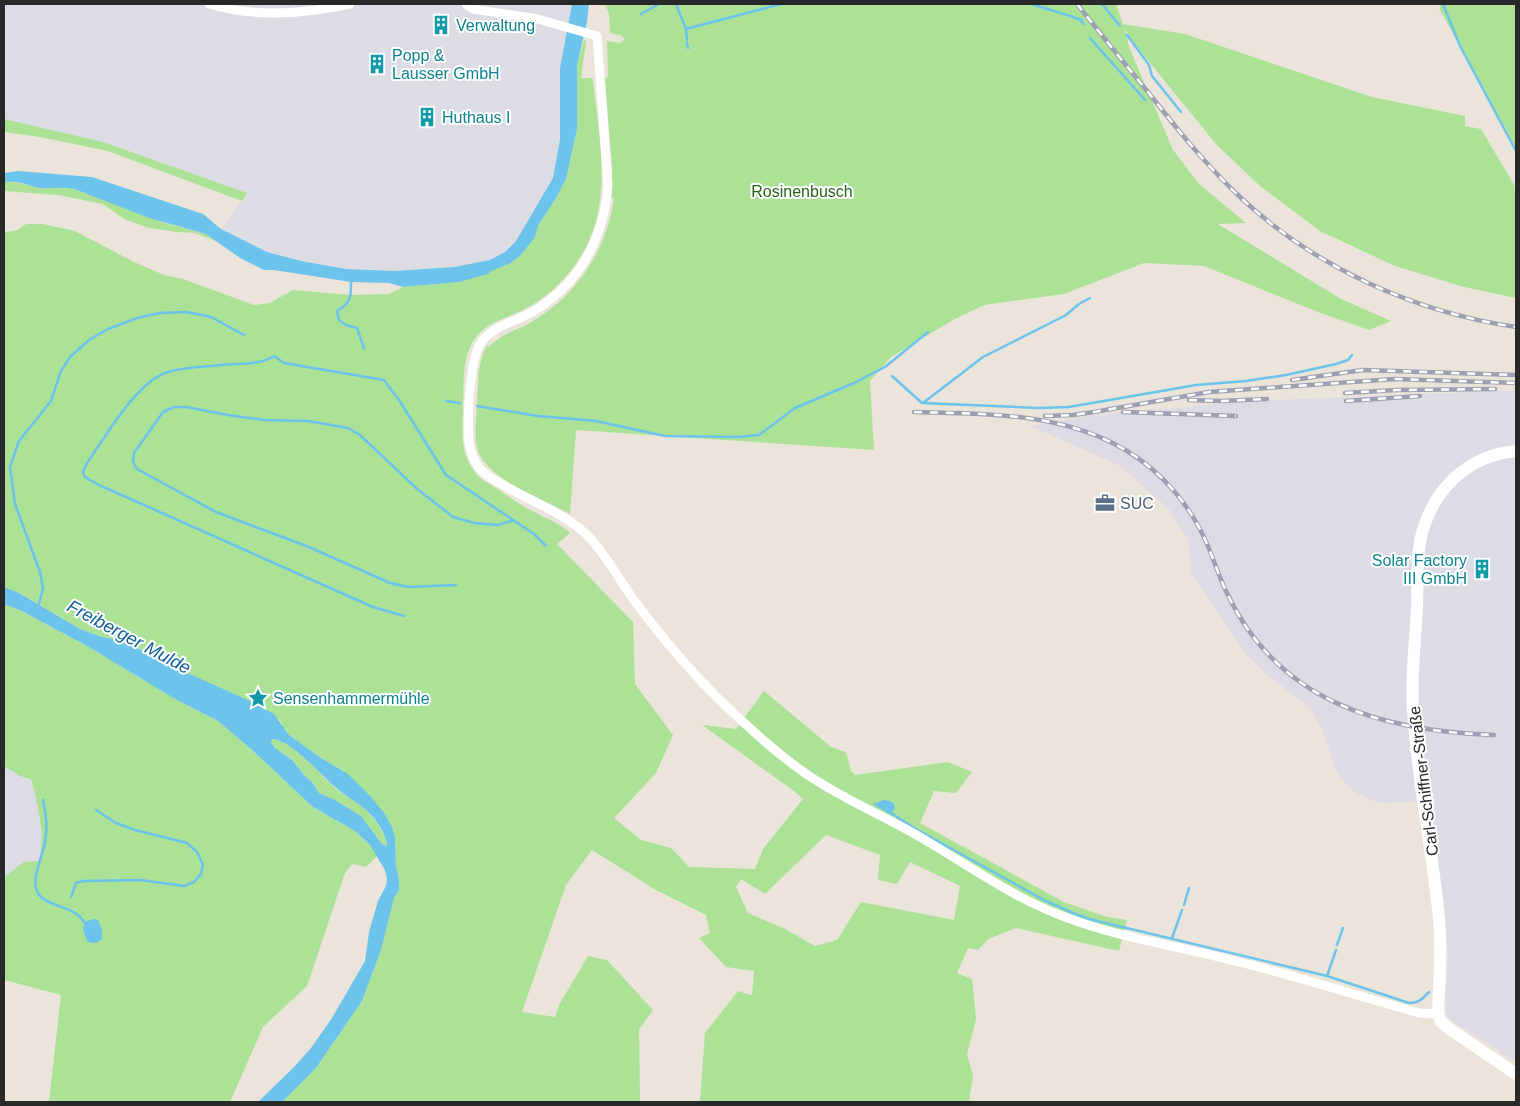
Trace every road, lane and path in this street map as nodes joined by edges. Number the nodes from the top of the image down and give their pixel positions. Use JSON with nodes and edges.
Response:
{"nodes":[{"id":1,"x":209,"y":4,"type":"edge"},
{"id":2,"x":350,"y":4,"type":"edge"},
{"id":3,"x":466,"y":4,"type":"edge"},
{"id":4,"x":1516,"y":451,"type":"edge"},
{"id":5,"x":1438,"y":1014,"type":"junction"},
{"id":6,"x":1516,"y":1074,"type":"edge"}],
"edges":[{"from":1,"to":2,"type":"street"},
{"from":3,"to":5,"type":"street"},
{"from":4,"to":5,"type":"main road","name":"Carl-Schiffner-Straße"},
{"from":5,"to":6,"type":"main road"}]}
